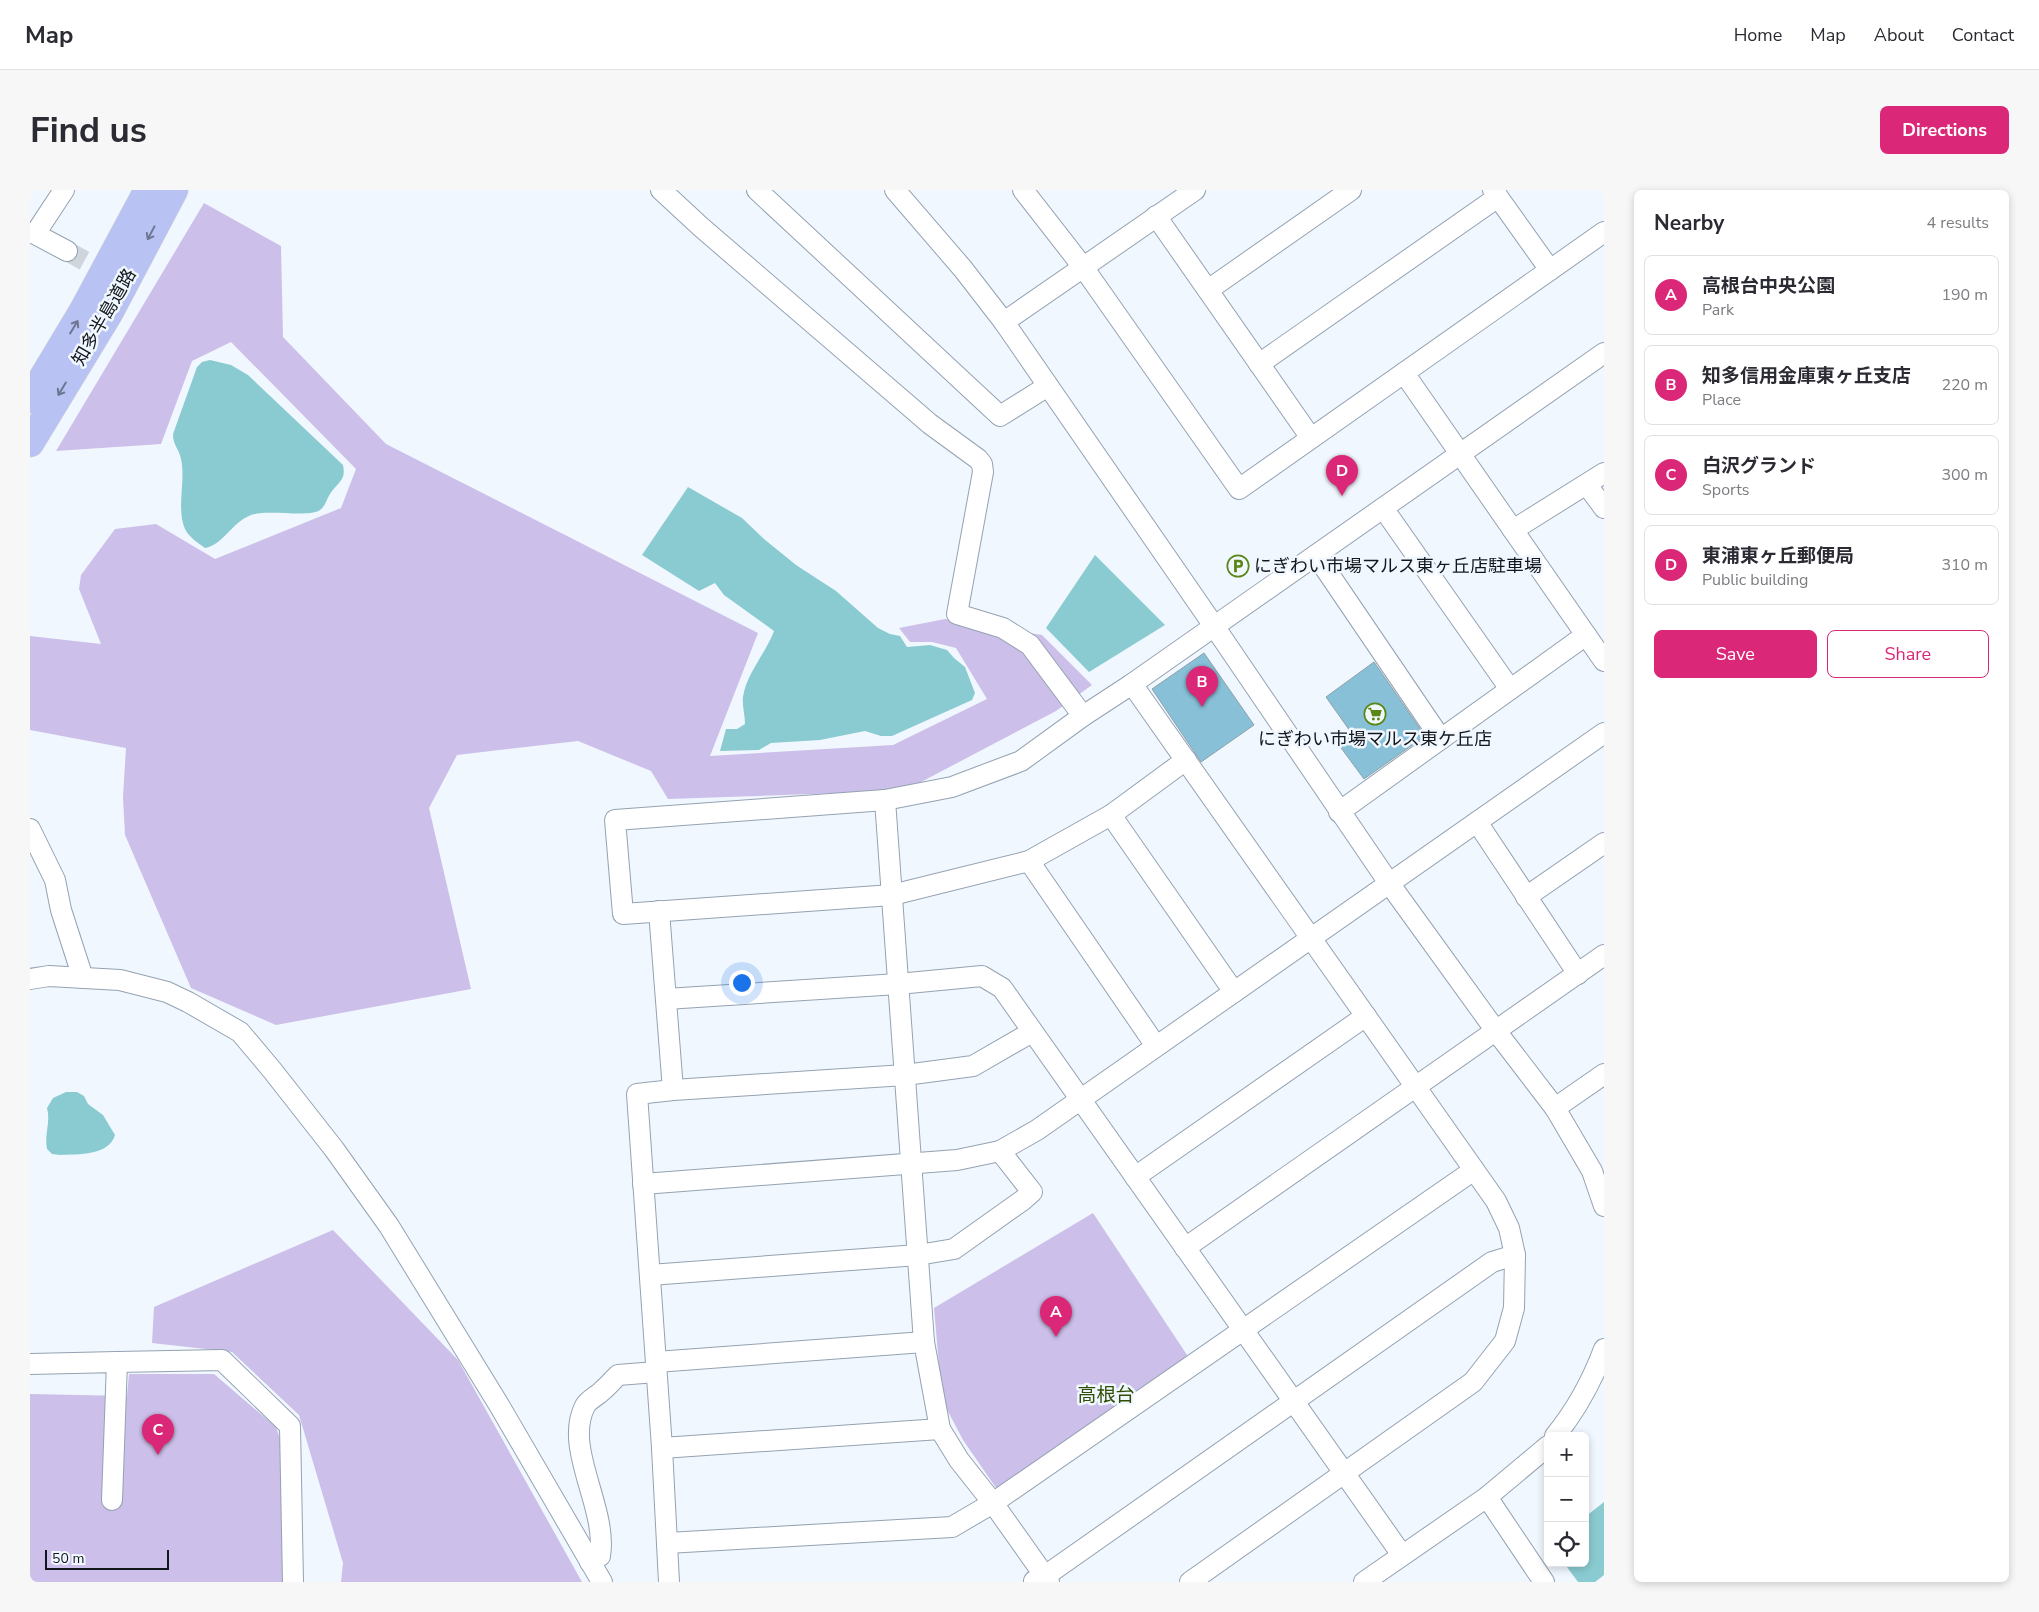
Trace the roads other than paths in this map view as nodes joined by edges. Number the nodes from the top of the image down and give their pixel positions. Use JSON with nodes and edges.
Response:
{"nodes":[{"id":1,"x":64,"y":190,"type":"edge"},
{"id":2,"x":148,"y":190,"type":"edge"},
{"id":3,"x":174,"y":190,"type":"edge"},
{"id":4,"x":661,"y":190,"type":"edge"},
{"id":5,"x":757,"y":190,"type":"edge"},
{"id":6,"x":895,"y":190,"type":"edge"},
{"id":7,"x":1195,"y":190,"type":"edge"},
{"id":8,"x":1351,"y":190,"type":"edge"},
{"id":9,"x":1030,"y":192,"type":"edge"},
{"id":10,"x":1495,"y":193,"type":"edge"},
{"id":11,"x":1156,"y":216,"type":"junction"},
{"id":12,"x":1604,"y":232,"type":"edge"},
{"id":13,"x":33,"y":238,"type":"edge"},
{"id":14,"x":67,"y":251,"type":"tunnel mouth"},
{"id":15,"x":1084,"y":267,"type":"junction"},
{"id":16,"x":1550,"y":270,"type":"junction"},
{"id":17,"x":1208,"y":290,"type":"junction"},
{"id":18,"x":1004,"y":322,"type":"junction"},
{"id":19,"x":1604,"y":354,"type":"edge"},
{"id":20,"x":1259,"y":364,"type":"junction"},
{"id":21,"x":1404,"y":373,"type":"junction"},
{"id":22,"x":1048,"y":386,"type":"junction"},
{"id":23,"x":30,"y":399,"type":"edge"},
{"id":24,"x":1311,"y":438,"type":"junction"},
{"id":25,"x":30,"y":443,"type":"edge"},
{"id":26,"x":1460,"y":454,"type":"junction"},
{"id":27,"x":1604,"y":473,"type":"edge"},
{"id":28,"x":1587,"y":485,"type":"junction"},
{"id":29,"x":1382,"y":508,"type":"junction"},
{"id":30,"x":1604,"y":508,"type":"edge"},
{"id":31,"x":1513,"y":530,"type":"junction"},
{"id":32,"x":1316,"y":555,"type":"junction"},
{"id":33,"x":1214,"y":626,"type":"junction"},
{"id":34,"x":1586,"y":635,"type":"junction"},
{"id":35,"x":1604,"y":661,"type":"edge"},
{"id":36,"x":1132,"y":684,"type":"junction"},
{"id":37,"x":1510,"y":689,"type":"junction"},
{"id":38,"x":1083,"y":716,"type":"junction"},
{"id":39,"x":1604,"y":733,"type":"edge"},
{"id":40,"x":1441,"y":739,"type":"junction"},
{"id":41,"x":1186,"y":760,"type":"junction"},
{"id":42,"x":885,"y":800,"type":"junction"},
{"id":43,"x":1339,"y":812,"type":"junction"},
{"id":44,"x":1111,"y":815,"type":"junction"},
{"id":45,"x":1477,"y":822,"type":"junction"},
{"id":46,"x":30,"y":829,"type":"edge"},
{"id":47,"x":1604,"y":843,"type":"edge"},
{"id":48,"x":1029,"y":861,"type":"junction"},
{"id":49,"x":1389,"y":883,"type":"junction"},
{"id":50,"x":892,"y":895,"type":"junction"},
{"id":51,"x":1526,"y":897,"type":"junction"},
{"id":52,"x":659,"y":911,"type":"junction"},
{"id":53,"x":1311,"y":938,"type":"junction"},
{"id":54,"x":1604,"y":955,"type":"edge"},
{"id":55,"x":1578,"y":974,"type":"junction"},
{"id":56,"x":83,"y":978,"type":"junction"},
{"id":57,"x":30,"y":979,"type":"edge"},
{"id":58,"x":898,"y":984,"type":"junction"},
{"id":59,"x":1234,"y":992,"type":"junction"},
{"id":60,"x":666,"y":999,"type":"junction"},
{"id":61,"x":1366,"y":1016,"type":"junction"},
{"id":62,"x":1496,"y":1031,"type":"junction"},
{"id":63,"x":1032,"y":1032,"type":"junction"},
{"id":64,"x":1156,"y":1046,"type":"junction"},
{"id":65,"x":1604,"y":1074,"type":"edge"},
{"id":66,"x":905,"y":1075,"type":"junction"},
{"id":67,"x":1416,"y":1088,"type":"junction"},
{"id":68,"x":673,"y":1090,"type":"junction"},
{"id":69,"x":1080,"y":1099,"type":"junction"},
{"id":70,"x":1555,"y":1108,"type":"junction"},
{"id":71,"x":1000,"y":1150,"type":"junction"},
{"id":72,"x":911,"y":1163,"type":"junction"},
{"id":73,"x":1474,"y":1170,"type":"junction"},
{"id":74,"x":1135,"y":1177,"type":"junction"},
{"id":75,"x":643,"y":1184,"type":"junction"},
{"id":76,"x":1604,"y":1206,"type":"edge"},
{"id":77,"x":1185,"y":1248,"type":"junction"},
{"id":78,"x":918,"y":1255,"type":"junction"},
{"id":79,"x":1515,"y":1255,"type":"junction"},
{"id":80,"x":650,"y":1275,"type":"junction"},
{"id":81,"x":1243,"y":1330,"type":"junction"},
{"id":82,"x":924,"y":1342,"type":"junction"},
{"id":83,"x":1604,"y":1349,"type":"edge"},
{"id":84,"x":117,"y":1362,"type":"junction"},
{"id":85,"x":30,"y":1364,"type":"edge"},
{"id":86,"x":656,"y":1367,"type":"junction"},
{"id":87,"x":1293,"y":1402,"type":"junction"},
{"id":88,"x":940,"y":1430,"type":"junction"},
{"id":89,"x":1559,"y":1432,"type":"edge"},
{"id":90,"x":662,"y":1448,"type":"junction"},
{"id":91,"x":1544,"y":1449,"type":"edge"},
{"id":92,"x":1345,"y":1474,"type":"junction"},
{"id":93,"x":1487,"y":1497,"type":"junction"},
{"id":94,"x":112,"y":1500,"type":"dead end"},
{"id":95,"x":993,"y":1503,"type":"junction"},
{"id":96,"x":667,"y":1543,"type":"junction"},
{"id":97,"x":1402,"y":1555,"type":"junction"},
{"id":98,"x":590,"y":1562,"type":"junction"},
{"id":99,"x":1042,"y":1580,"type":"edge"},
{"id":100,"x":293,"y":1582,"type":"edge"},
{"id":101,"x":602,"y":1582,"type":"edge"},
{"id":102,"x":669,"y":1582,"type":"edge"},
{"id":103,"x":1190,"y":1582,"type":"edge"},
{"id":104,"x":1364,"y":1582,"type":"edge"},
{"id":105,"x":1544,"y":1582,"type":"edge"}],
"edges":[{"from":1,"to":13,"type":"street"},
{"from":23,"to":2,"type":"highway","name":"知多半島道路","one_way":true},
{"from":3,"to":25,"type":"highway","name":"知多半島道路","one_way":true},
{"from":4,"to":38,"type":"street"},
{"from":5,"to":22,"type":"street"},
{"from":6,"to":18,"type":"street"},
{"from":7,"to":11,"type":"street"},
{"from":8,"to":17,"type":"street"},
{"from":9,"to":15,"type":"street"},
{"from":10,"to":16,"type":"street"},
{"from":10,"to":20,"type":"street"},
{"from":11,"to":15,"type":"street"},
{"from":11,"to":17,"type":"street"},
{"from":12,"to":16,"type":"street"},
{"from":13,"to":14,"type":"street"},
{"from":15,"to":18,"type":"street"},
{"from":15,"to":24,"type":"street"},
{"from":16,"to":21,"type":"street"},
{"from":17,"to":20,"type":"street"},
{"from":18,"to":22,"type":"street"},
{"from":19,"to":26,"type":"street"},
{"from":20,"to":24,"type":"street"},
{"from":21,"to":24,"type":"street"},
{"from":21,"to":26,"type":"street"},
{"from":22,"to":33,"type":"street"},
{"from":26,"to":29,"type":"street"},
{"from":26,"to":31,"type":"street"},
{"from":27,"to":28,"type":"street"},
{"from":28,"to":30,"type":"street"},
{"from":28,"to":31,"type":"street"},
{"from":29,"to":32,"type":"street"},
{"from":29,"to":37,"type":"street"},
{"from":31,"to":34,"type":"street"},
{"from":32,"to":33,"type":"street"},
{"from":32,"to":40,"type":"street"},
{"from":33,"to":36,"type":"street"},
{"from":33,"to":43,"type":"street"},
{"from":34,"to":35,"type":"street"},
{"from":34,"to":37,"type":"street"},
{"from":36,"to":38,"type":"street"},
{"from":36,"to":41,"type":"street"},
{"from":37,"to":40,"type":"street"},
{"from":38,"to":42,"type":"street"},
{"from":39,"to":45,"type":"street"},
{"from":40,"to":43,"type":"street"},
{"from":41,"to":44,"type":"street"},
{"from":41,"to":53,"type":"street"},
{"from":42,"to":50,"type":"street"},
{"from":42,"to":52,"type":"street"},
{"from":43,"to":49,"type":"street"},
{"from":44,"to":48,"type":"street"},
{"from":44,"to":59,"type":"street"},
{"from":45,"to":49,"type":"street"},
{"from":45,"to":51,"type":"street"},
{"from":46,"to":56,"type":"street"},
{"from":47,"to":51,"type":"street"},
{"from":48,"to":50,"type":"street"},
{"from":48,"to":64,"type":"street"},
{"from":49,"to":53,"type":"street"},
{"from":49,"to":62,"type":"street"},
{"from":50,"to":52,"type":"street"},
{"from":50,"to":58,"type":"street"},
{"from":51,"to":55,"type":"street"},
{"from":52,"to":60,"type":"street"},
{"from":53,"to":59,"type":"street"},
{"from":53,"to":61,"type":"street"},
{"from":54,"to":55,"type":"street"},
{"from":55,"to":62,"type":"street"},
{"from":56,"to":57,"type":"street"},
{"from":56,"to":98,"type":"street"},
{"from":58,"to":60,"type":"street"},
{"from":58,"to":63,"type":"street"},
{"from":58,"to":66,"type":"street"},
{"from":59,"to":64,"type":"street"},
{"from":60,"to":68,"type":"street"},
{"from":61,"to":67,"type":"street"},
{"from":61,"to":74,"type":"street"},
{"from":62,"to":67,"type":"street"},
{"from":62,"to":70,"type":"street"},
{"from":63,"to":66,"type":"street"},
{"from":63,"to":69,"type":"street"},
{"from":64,"to":69,"type":"street"},
{"from":65,"to":70,"type":"street"},
{"from":66,"to":68,"type":"street"},
{"from":66,"to":72,"type":"street"},
{"from":67,"to":73,"type":"street"},
{"from":67,"to":77,"type":"street"},
{"from":68,"to":75,"type":"street"},
{"from":69,"to":71,"type":"street"},
{"from":69,"to":74,"type":"street"},
{"from":70,"to":76,"type":"street"},
{"from":71,"to":72,"type":"street"},
{"from":71,"to":78,"type":"street"},
{"from":72,"to":75,"type":"street"},
{"from":72,"to":78,"type":"street"},
{"from":73,"to":79,"type":"street"},
{"from":73,"to":81,"type":"street"},
{"from":74,"to":77,"type":"street"},
{"from":75,"to":80,"type":"street"},
{"from":77,"to":81,"type":"street"},
{"from":78,"to":80,"type":"street"},
{"from":78,"to":82,"type":"street"},
{"from":79,"to":87,"type":"street"},
{"from":79,"to":92,"type":"street"},
{"from":80,"to":86,"type":"street"},
{"from":81,"to":87,"type":"street"},
{"from":81,"to":95,"type":"street"},
{"from":82,"to":86,"type":"street"},
{"from":82,"to":88,"type":"street"},
{"from":83,"to":89,"type":"street"},
{"from":84,"to":85,"type":"street"},
{"from":84,"to":94,"type":"street"},
{"from":84,"to":100,"type":"street"},
{"from":86,"to":90,"type":"street"},
{"from":86,"to":98,"type":"street"},
{"from":87,"to":92,"type":"street"},
{"from":87,"to":99,"type":"street"},
{"from":88,"to":90,"type":"street"},
{"from":88,"to":95,"type":"street"},
{"from":90,"to":96,"type":"street"},
{"from":91,"to":93,"type":"street"},
{"from":92,"to":97,"type":"street"},
{"from":92,"to":103,"type":"street"},
{"from":93,"to":97,"type":"street"},
{"from":93,"to":105,"type":"street"},
{"from":95,"to":96,"type":"street"},
{"from":95,"to":99,"type":"street"},
{"from":96,"to":102,"type":"street"},
{"from":97,"to":104,"type":"street"},
{"from":98,"to":101,"type":"street"}]}
